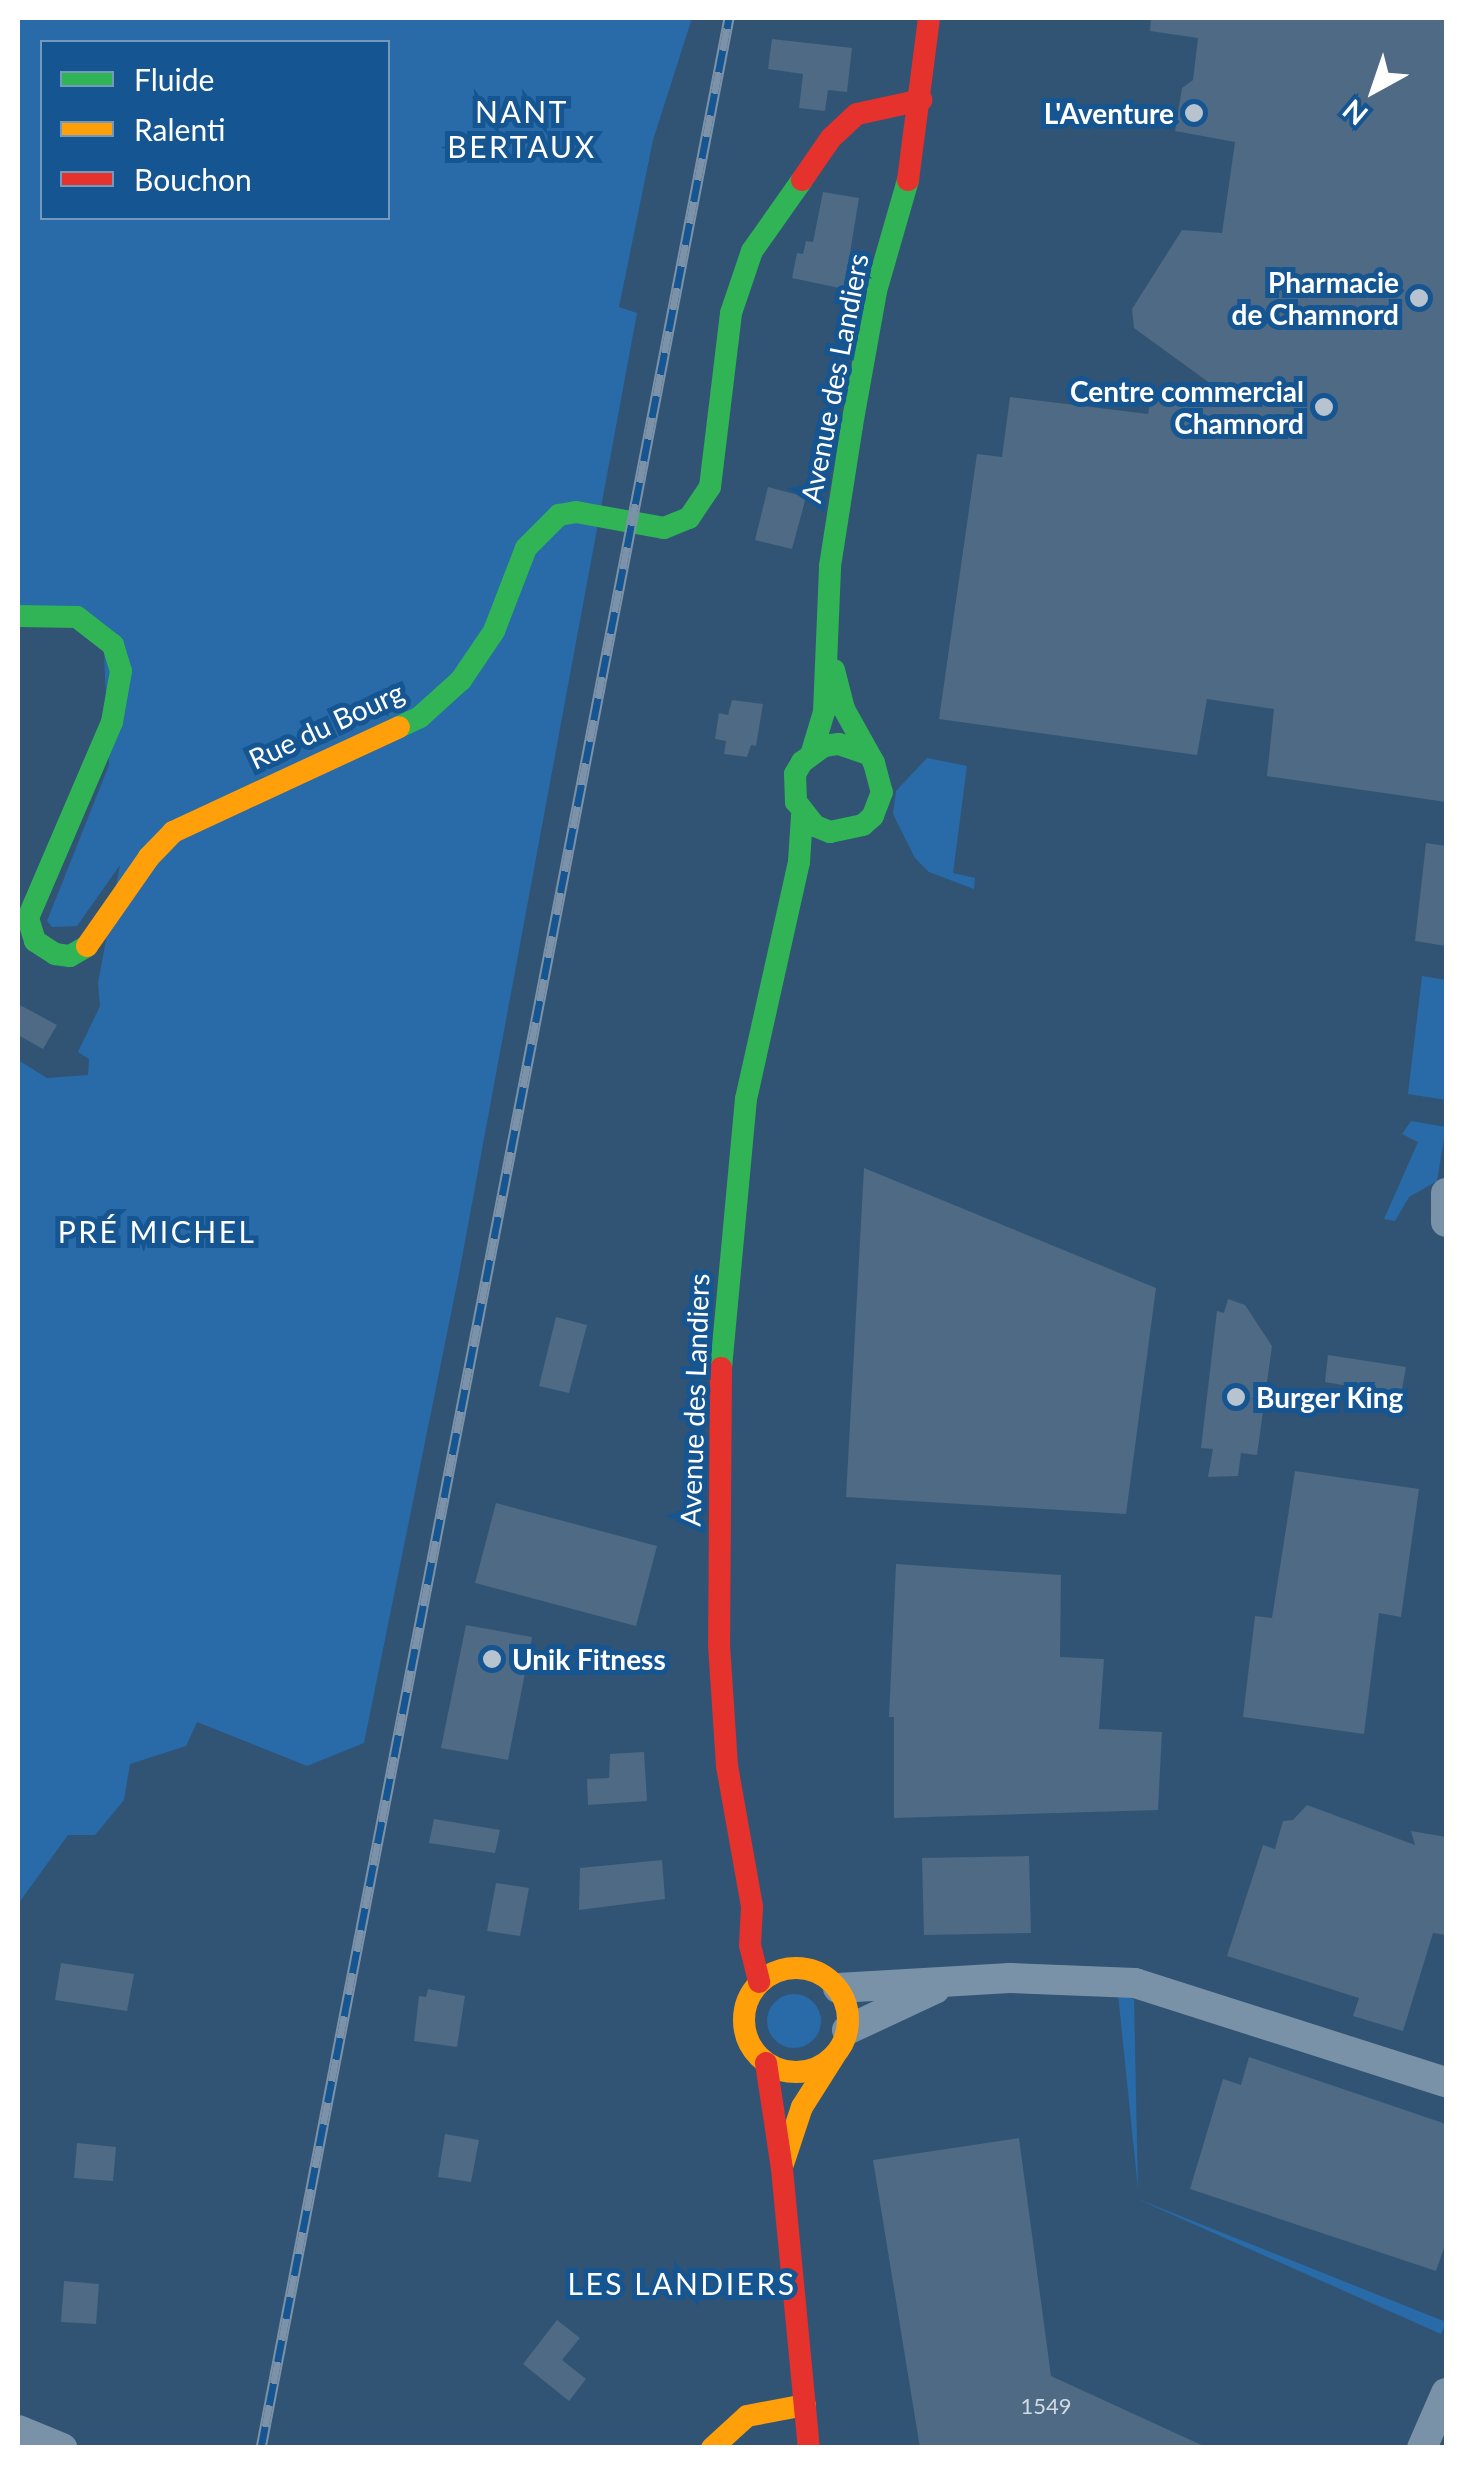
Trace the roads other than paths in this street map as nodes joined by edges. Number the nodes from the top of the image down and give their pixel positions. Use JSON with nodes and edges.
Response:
{"nodes":[{"id":1,"x":929,"y":18,"type":"edge"},
{"id":2,"x":921,"y":100,"type":"junction"},
{"id":3,"x":18,"y":616,"type":"edge"},
{"id":4,"x":827,"y":642,"type":"junction"},
{"id":5,"x":812,"y":752,"type":"junction"},
{"id":6,"x":865,"y":754,"type":"junction"},
{"id":7,"x":802,"y":815,"type":"junction"},
{"id":8,"x":862,"y":826,"type":"junction"},
{"id":9,"x":790,"y":897,"type":"junction"},
{"id":10,"x":1446,"y":1192,"type":"edge"},
{"id":11,"x":1446,"y":1222,"type":"edge"},
{"id":12,"x":752,"y":1907,"type":"junction"},
{"id":13,"x":827,"y":1980,"type":"junction"},
{"id":14,"x":758,"y":1982,"type":"junction"},
{"id":15,"x":947,"y":1984,"type":"junction"},
{"id":16,"x":844,"y":2039,"type":"junction"},
{"id":17,"x":766,"y":2062,"type":"junction"},
{"id":18,"x":1446,"y":2082,"type":"edge"},
{"id":19,"x":782,"y":2169,"type":"junction"},
{"id":20,"x":1446,"y":2393,"type":"edge"},
{"id":21,"x":805,"y":2405,"type":"junction"},
{"id":22,"x":18,"y":2430,"type":"edge"},
{"id":23,"x":62,"y":2448,"type":"edge"},
{"id":24,"x":712,"y":2448,"type":"edge"},
{"id":25,"x":809,"y":2448,"type":"edge"},
{"id":26,"x":1422,"y":2448,"type":"edge"}],
"edges":[{"from":1,"to":2,"type":"main road","name":"Avenue des Landiers"},
{"from":2,"to":3,"type":"main road","name":"Rue du Bourg"},
{"from":2,"to":4,"type":"main road","name":"Avenue des Landiers"},
{"from":4,"to":5,"type":"main road","name":"Avenue des Landiers"},
{"from":4,"to":6,"type":"main road"},
{"from":5,"to":6,"type":"main road"},
{"from":5,"to":7,"type":"main road"},
{"from":6,"to":8,"type":"main road"},
{"from":7,"to":8,"type":"main road"},
{"from":7,"to":9,"type":"main road","name":"Avenue des Landiers"},
{"from":8,"to":9,"type":"main road"},
{"from":9,"to":12,"type":"main road","name":"Avenue des Landiers"},
{"from":10,"to":11,"type":"street"},
{"from":12,"to":13,"type":"main road","name":"Avenue des Landiers"},
{"from":12,"to":14,"type":"main road","name":"Avenue des Landiers"},
{"from":13,"to":14,"type":"main road"},
{"from":13,"to":15,"type":"street"},
{"from":13,"to":16,"type":"main road"},
{"from":14,"to":17,"type":"main road"},
{"from":15,"to":16,"type":"street"},
{"from":15,"to":18,"type":"street"},
{"from":16,"to":17,"type":"main road"},
{"from":16,"to":19,"type":"main road"},
{"from":17,"to":19,"type":"main road"},
{"from":19,"to":21,"type":"main road"},
{"from":20,"to":26,"type":"street"},
{"from":21,"to":24,"type":"main road"},
{"from":21,"to":25,"type":"main road"},
{"from":22,"to":23,"type":"street"}]}
